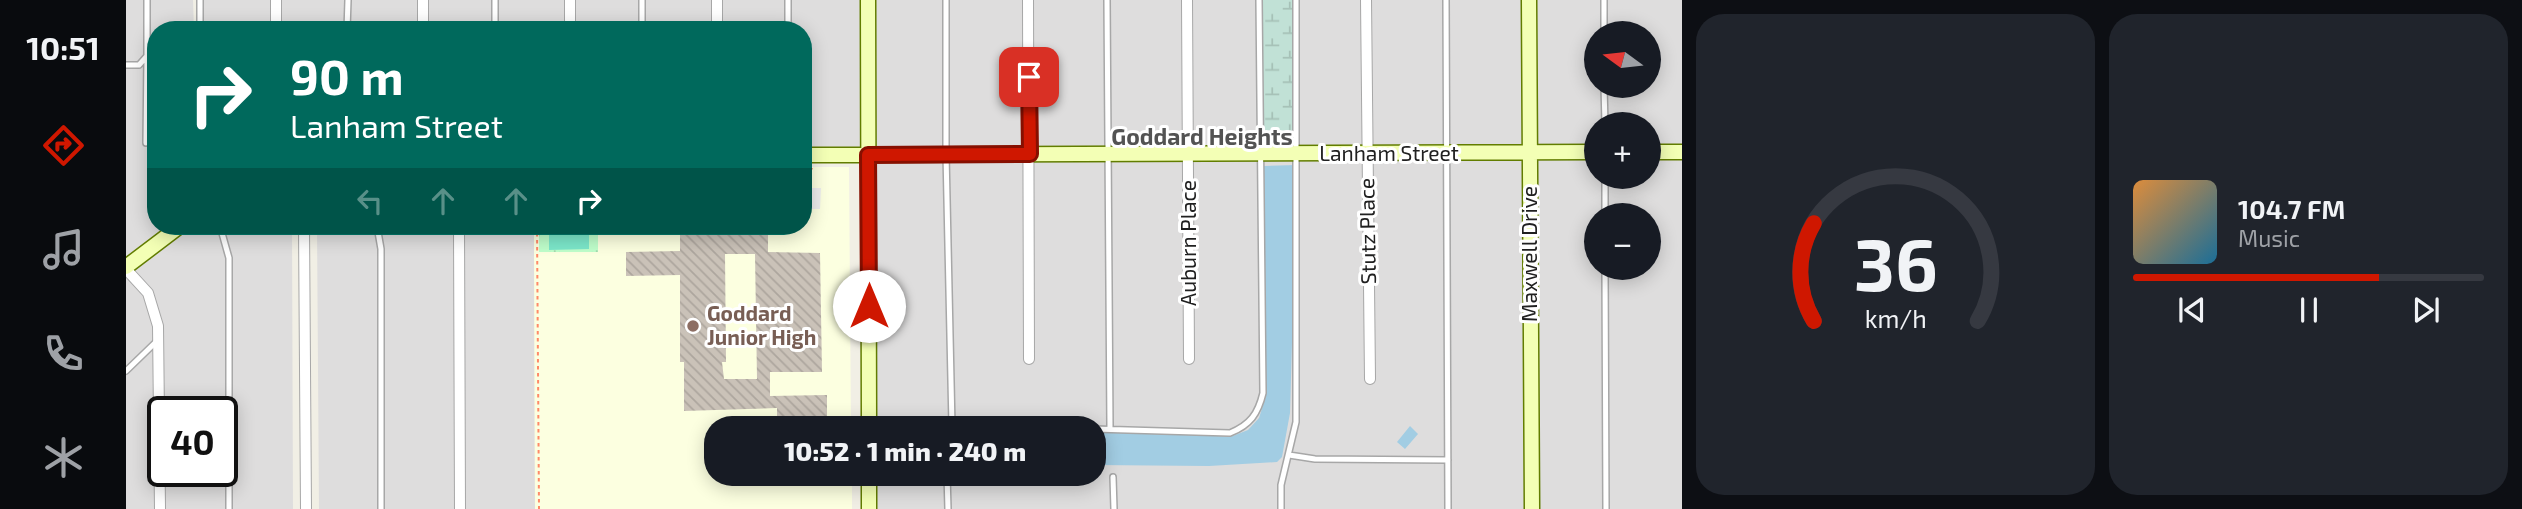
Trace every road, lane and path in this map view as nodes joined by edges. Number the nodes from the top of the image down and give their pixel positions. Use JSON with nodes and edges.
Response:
{"nodes":[{"id":1,"x":147,"y":0,"type":"edge"},
{"id":2,"x":200,"y":0,"type":"edge"},
{"id":3,"x":276,"y":0,"type":"edge"},
{"id":4,"x":348,"y":0,"type":"edge"},
{"id":5,"x":423,"y":0,"type":"edge"},
{"id":6,"x":495,"y":0,"type":"edge"},
{"id":7,"x":570,"y":0,"type":"edge"},
{"id":8,"x":642,"y":0,"type":"edge"},
{"id":9,"x":717,"y":0,"type":"edge"},
{"id":10,"x":788,"y":0,"type":"edge"},
{"id":11,"x":868,"y":0,"type":"edge"},
{"id":12,"x":946,"y":0,"type":"edge"},
{"id":13,"x":1028,"y":0,"type":"edge"},
{"id":14,"x":1107,"y":0,"type":"edge"},
{"id":15,"x":1187,"y":0,"type":"edge"},
{"id":16,"x":1259,"y":0,"type":"edge"},
{"id":17,"x":1296,"y":0,"type":"edge"},
{"id":18,"x":1366,"y":0,"type":"edge"},
{"id":19,"x":1446,"y":0,"type":"edge"},
{"id":20,"x":1529,"y":0,"type":"edge"},
{"id":21,"x":1604,"y":0,"type":"edge"},
{"id":22,"x":200,"y":21,"type":"edge"},
{"id":23,"x":276,"y":21,"type":"edge"},
{"id":24,"x":347,"y":21,"type":"edge"},
{"id":25,"x":423,"y":21,"type":"edge"},
{"id":26,"x":495,"y":21,"type":"edge"},
{"id":27,"x":570,"y":21,"type":"edge"},
{"id":28,"x":642,"y":21,"type":"edge"},
{"id":29,"x":717,"y":21,"type":"edge"},
{"id":30,"x":788,"y":21,"type":"edge"},
{"id":31,"x":1604,"y":21,"type":"edge"},
{"id":32,"x":146,"y":56,"type":"junction"},
{"id":33,"x":126,"y":65,"type":"edge"},
{"id":34,"x":146,"y":143,"type":"dead end"},
{"id":35,"x":1530,"y":152,"type":"junction"},
{"id":36,"x":1584,"y":152,"type":"edge"},
{"id":37,"x":1661,"y":152,"type":"edge"},
{"id":38,"x":1682,"y":152,"type":"edge"},
{"id":39,"x":1188,"y":153,"type":"junction"},
{"id":40,"x":1260,"y":153,"type":"junction"},
{"id":41,"x":946,"y":154,"type":"junction"},
{"id":42,"x":1030,"y":154,"type":"junction"},
{"id":43,"x":1108,"y":154,"type":"junction"},
{"id":44,"x":1297,"y":154,"type":"junction"},
{"id":45,"x":1367,"y":154,"type":"junction"},
{"id":46,"x":1447,"y":154,"type":"junction"},
{"id":47,"x":812,"y":155,"type":"edge"},
{"id":48,"x":868,"y":155,"type":"junction"},
{"id":49,"x":817,"y":167,"type":"dead end"},
{"id":50,"x":812,"y":168,"type":"edge"},
{"id":51,"x":168,"y":235,"type":"edge"},
{"id":52,"x":223,"y":235,"type":"edge"},
{"id":53,"x":304,"y":235,"type":"edge"},
{"id":54,"x":379,"y":235,"type":"edge"},
{"id":55,"x":459,"y":235,"type":"edge"},
{"id":56,"x":537,"y":235,"type":"edge"},
{"id":57,"x":126,"y":268,"type":"edge"},
{"id":58,"x":1605,"y":280,"type":"edge"},
{"id":59,"x":159,"y":338,"type":"junction"},
{"id":60,"x":1030,"y":359,"type":"dead end"},
{"id":61,"x":1189,"y":359,"type":"dead end"},
{"id":62,"x":126,"y":371,"type":"edge"},
{"id":63,"x":1370,"y":379,"type":"dead end"},
{"id":64,"x":869,"y":416,"type":"edge"},
{"id":65,"x":952,"y":416,"type":"edge"},
{"id":66,"x":1106,"y":428,"type":"edge"},
{"id":67,"x":1110,"y":428,"type":"junction"},
{"id":68,"x":1289,"y":455,"type":"junction"},
{"id":69,"x":1448,"y":460,"type":"junction"},
{"id":70,"x":1113,"y":477,"type":"dead end"},
{"id":71,"x":869,"y":486,"type":"edge"},
{"id":72,"x":947,"y":486,"type":"edge"},
{"id":73,"x":160,"y":509,"type":"edge"},
{"id":74,"x":229,"y":509,"type":"edge"},
{"id":75,"x":306,"y":509,"type":"edge"},
{"id":76,"x":381,"y":509,"type":"edge"},
{"id":77,"x":460,"y":509,"type":"edge"},
{"id":78,"x":539,"y":509,"type":"edge"},
{"id":79,"x":869,"y":509,"type":"edge"},
{"id":80,"x":948,"y":509,"type":"edge"},
{"id":81,"x":1114,"y":509,"type":"edge"},
{"id":82,"x":1281,"y":509,"type":"edge"},
{"id":83,"x":1448,"y":509,"type":"edge"},
{"id":84,"x":1532,"y":509,"type":"edge"},
{"id":85,"x":1606,"y":509,"type":"edge"}],
"edges":[{"from":1,"to":32,"type":"lane"},
{"from":2,"to":22,"type":"lane"},
{"from":3,"to":23,"type":"street"},
{"from":4,"to":24,"type":"lane"},
{"from":5,"to":25,"type":"street"},
{"from":6,"to":26,"type":"lane"},
{"from":7,"to":27,"type":"street"},
{"from":8,"to":28,"type":"lane"},
{"from":9,"to":29,"type":"street"},
{"from":10,"to":30,"type":"lane"},
{"from":11,"to":48,"type":"street"},
{"from":12,"to":41,"type":"lane"},
{"from":13,"to":42,"type":"street"},
{"from":14,"to":43,"type":"lane"},
{"from":15,"to":39,"type":"street","name":"Auburn Place"},
{"from":16,"to":40,"type":"lane"},
{"from":17,"to":44,"type":"lane"},
{"from":18,"to":45,"type":"street","name":"Stutz Place"},
{"from":19,"to":46,"type":"lane"},
{"from":20,"to":35,"type":"street","name":"Maxwell Drive"},
{"from":21,"to":31,"type":"lane"},
{"from":32,"to":33,"type":"lane"},
{"from":32,"to":34,"type":"lane"},
{"from":35,"to":36,"type":"street","name":"Lanham Street"},
{"from":35,"to":46,"type":"street","name":"Lanham Street"},
{"from":35,"to":84,"type":"street","name":"Maxwell Drive"},
{"from":37,"to":38,"type":"street"},
{"from":39,"to":40,"type":"street","name":"Lanham Street"},
{"from":39,"to":43,"type":"street","name":"Lanham Street"},
{"from":39,"to":61,"type":"street","name":"Auburn Place"},
{"from":40,"to":44,"type":"street","name":"Lanham Street"},
{"from":40,"to":67,"type":"lane"},
{"from":41,"to":42,"type":"street","name":"Lanham Street"},
{"from":41,"to":48,"type":"street","name":"Lanham Street"},
{"from":41,"to":65,"type":"lane"},
{"from":42,"to":43,"type":"street","name":"Lanham Street"},
{"from":42,"to":60,"type":"street"},
{"from":43,"to":67,"type":"lane"},
{"from":44,"to":45,"type":"street","name":"Lanham Street"},
{"from":44,"to":68,"type":"lane"},
{"from":45,"to":46,"type":"street","name":"Lanham Street"},
{"from":45,"to":63,"type":"street","name":"Stutz Place"},
{"from":46,"to":69,"type":"lane"},
{"from":47,"to":48,"type":"street","name":"Lanham Street"},
{"from":48,"to":64,"type":"street"},
{"from":49,"to":50,"type":"path"},
{"from":51,"to":57,"type":"street"},
{"from":52,"to":74,"type":"lane"},
{"from":53,"to":75,"type":"street"},
{"from":54,"to":76,"type":"lane"},
{"from":55,"to":77,"type":"street"},
{"from":56,"to":78,"type":"path"},
{"from":57,"to":59,"type":"street"},
{"from":58,"to":85,"type":"lane"},
{"from":59,"to":62,"type":"lane"},
{"from":59,"to":73,"type":"street"},
{"from":66,"to":67,"type":"lane"},
{"from":68,"to":69,"type":"lane"},
{"from":68,"to":82,"type":"lane"},
{"from":69,"to":83,"type":"lane"},
{"from":70,"to":81,"type":"lane"},
{"from":71,"to":79,"type":"street"},
{"from":72,"to":80,"type":"lane"}]}
